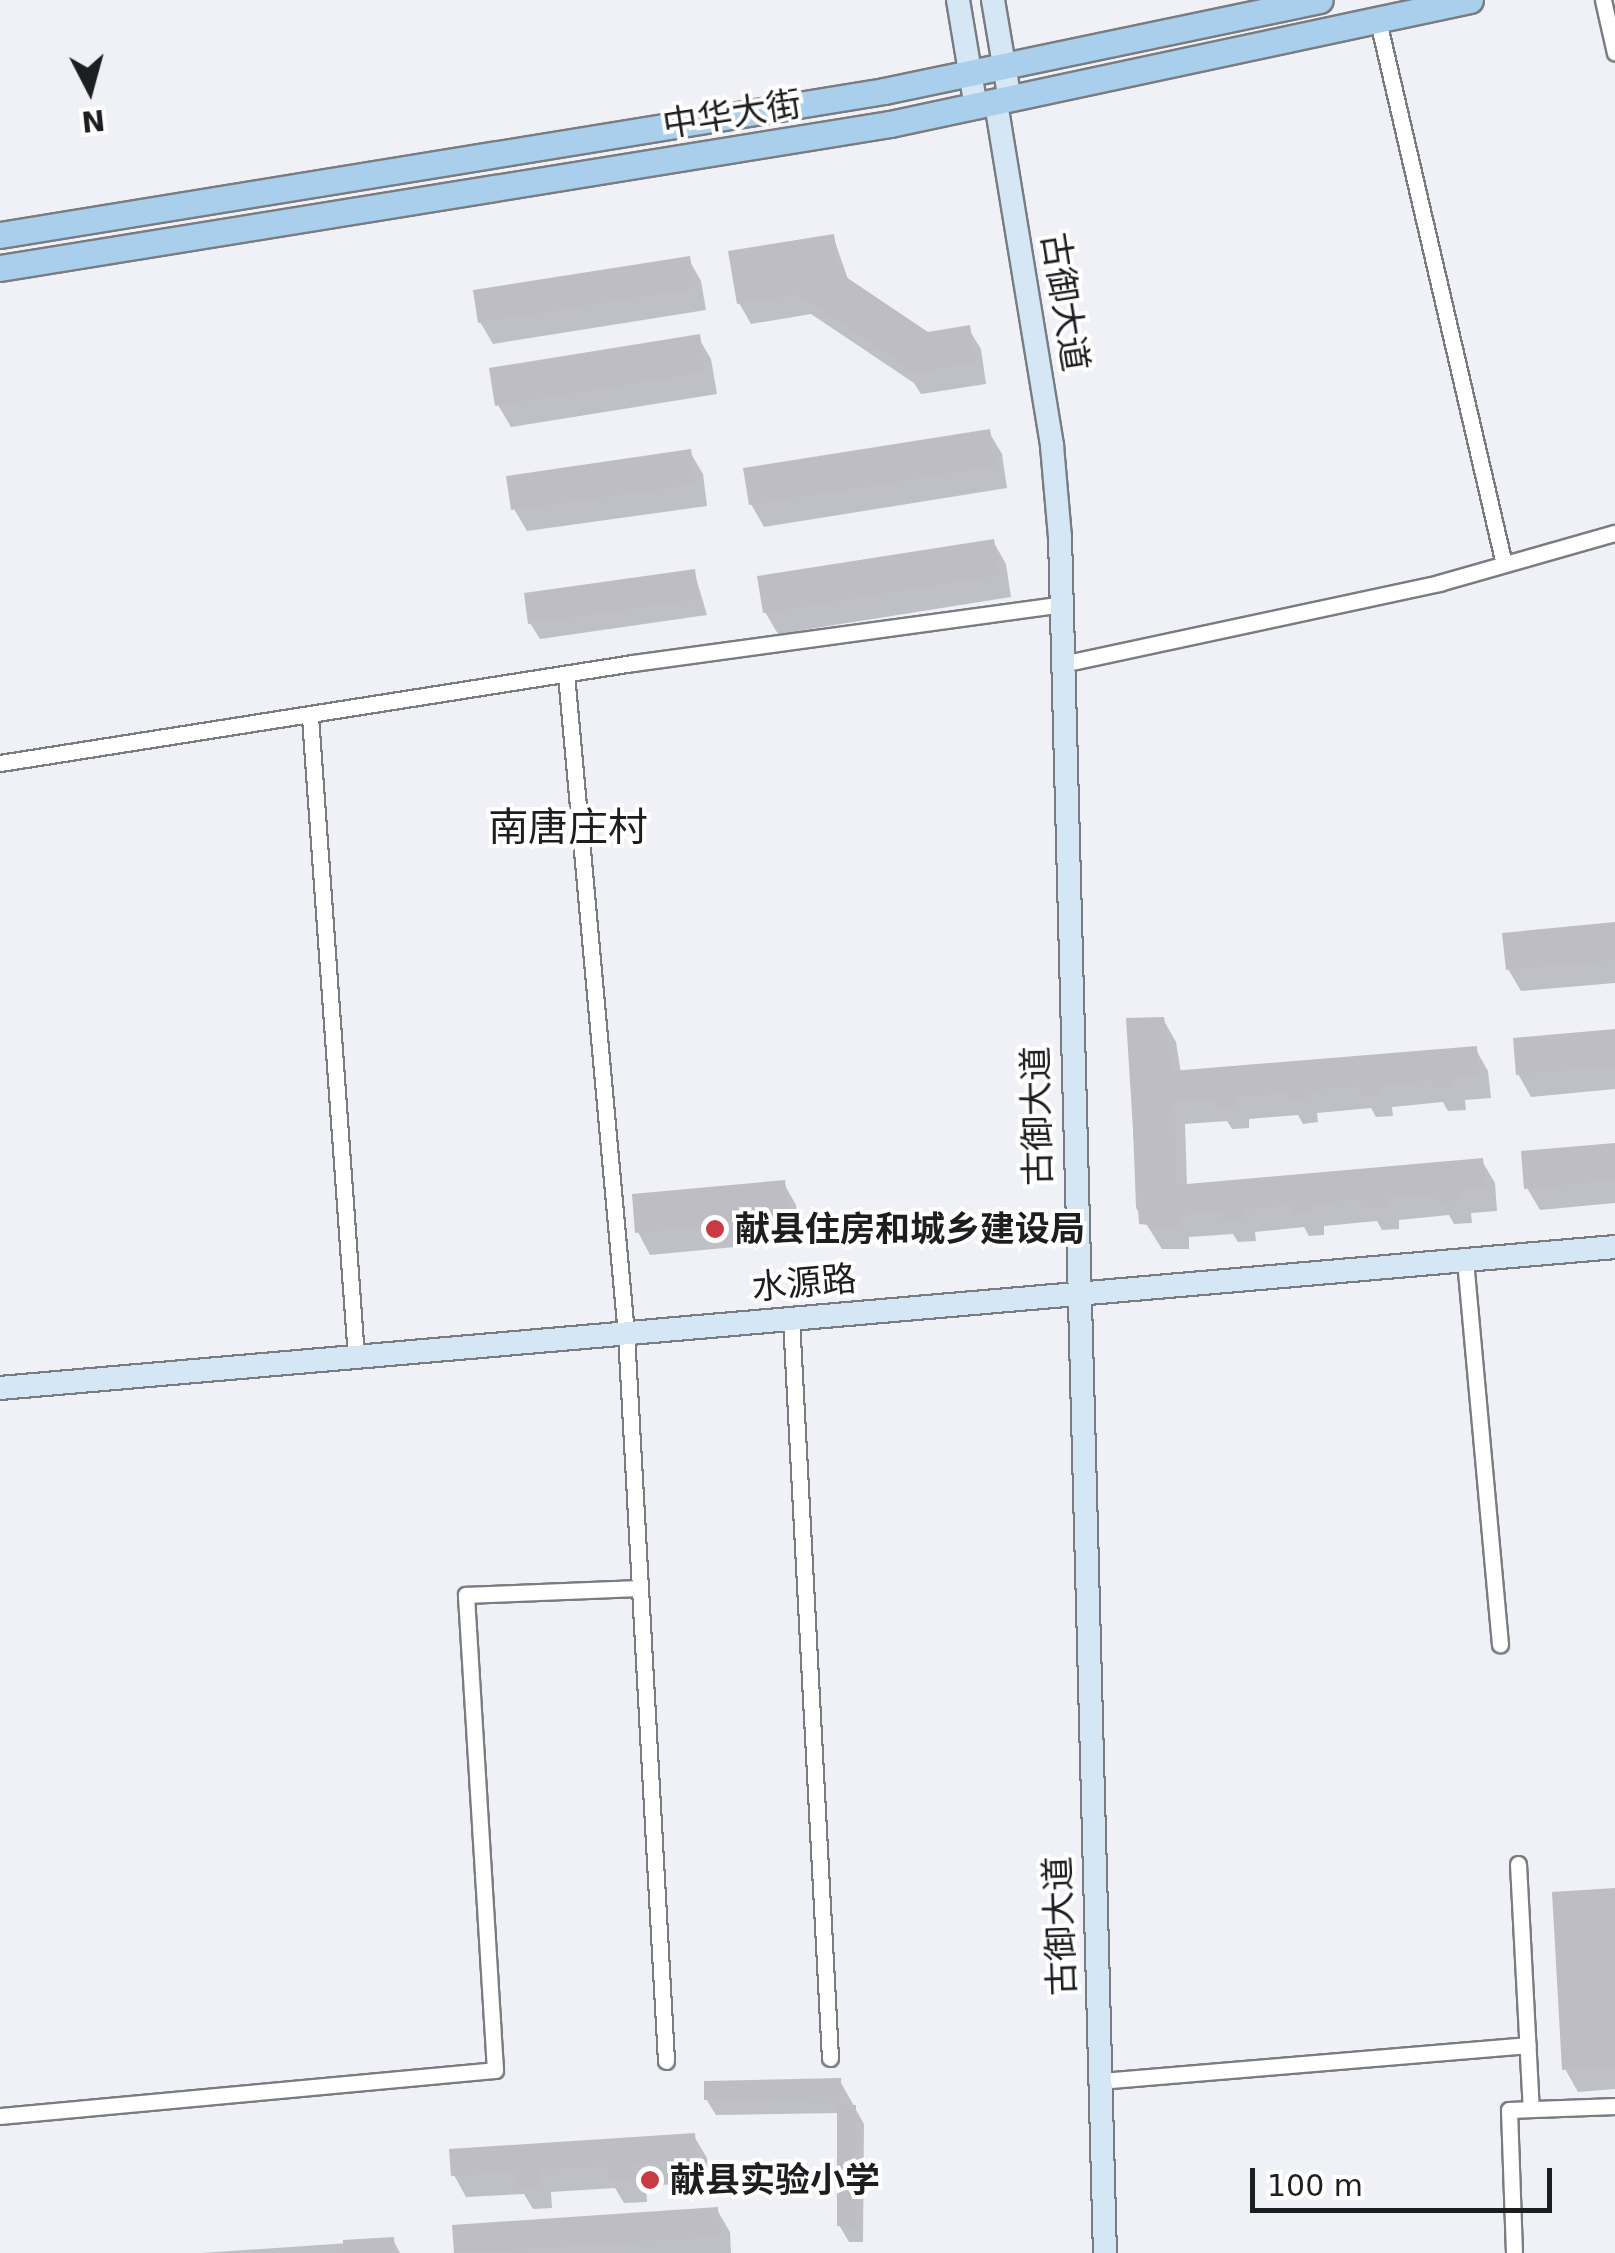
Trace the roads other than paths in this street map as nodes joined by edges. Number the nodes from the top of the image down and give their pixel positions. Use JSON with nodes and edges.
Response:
{"nodes":[{"id":1,"x":958,"y":0,"type":"edge"},
{"id":2,"x":993,"y":0,"type":"edge"},
{"id":3,"x":1320,"y":0,"type":"edge"},
{"id":4,"x":1470,"y":0,"type":"edge"},
{"id":5,"x":1603,"y":0,"type":"edge"},
{"id":6,"x":1378,"y":21,"type":"junction"},
{"id":7,"x":1615,"y":53,"type":"edge"},
{"id":8,"x":1005,"y":67,"type":"junction"},
{"id":9,"x":970,"y":74,"type":"junction"},
{"id":10,"x":994,"y":104,"type":"junction"},
{"id":11,"x":0,"y":235,"type":"edge"},
{"id":12,"x":0,"y":268,"type":"edge"},
{"id":13,"x":1615,"y":533,"type":"edge"},
{"id":14,"x":1503,"y":560,"type":"junction"},
{"id":15,"x":1062,"y":604,"type":"junction"},
{"id":16,"x":1062,"y":664,"type":"junction"},
{"id":17,"x":566,"y":674,"type":"junction"},
{"id":18,"x":310,"y":717,"type":"junction"},
{"id":19,"x":0,"y":763,"type":"edge"},
{"id":20,"x":1615,"y":1247,"type":"edge"},
{"id":21,"x":1465,"y":1260,"type":"junction"},
{"id":22,"x":1075,"y":1294,"type":"junction"},
{"id":23,"x":791,"y":1319,"type":"junction"},
{"id":24,"x":626,"y":1334,"type":"junction"},
{"id":25,"x":356,"y":1357,"type":"junction"},
{"id":26,"x":0,"y":1388,"type":"edge"},
{"id":27,"x":638,"y":1588,"type":"junction"},
{"id":28,"x":1500,"y":1644,"type":"dead end"},
{"id":29,"x":1518,"y":1864,"type":"dead end"},
{"id":30,"x":1528,"y":2045,"type":"junction"},
{"id":31,"x":830,"y":2058,"type":"dead end"},
{"id":32,"x":666,"y":2061,"type":"dead end"},
{"id":33,"x":1100,"y":2080,"type":"junction"},
{"id":34,"x":1615,"y":2106,"type":"edge"},
{"id":35,"x":1531,"y":2109,"type":"junction"},
{"id":36,"x":0,"y":2116,"type":"edge"},
{"id":37,"x":1105,"y":2253,"type":"edge"},
{"id":38,"x":1514,"y":2253,"type":"edge"}],
"edges":[{"from":1,"to":9,"type":"street","name":"古御大道"},
{"from":2,"to":8,"type":"street","name":"古御大道"},
{"from":3,"to":8,"type":"main road","name":"中华大街"},
{"from":4,"to":6,"type":"main road","name":"中华大街"},
{"from":5,"to":7,"type":"street"},
{"from":6,"to":10,"type":"main road","name":"中华大街"},
{"from":6,"to":14,"type":"street"},
{"from":8,"to":9,"type":"main road","name":"中华大街"},
{"from":8,"to":10,"type":"street","name":"古御大道"},
{"from":9,"to":10,"type":"street","name":"古御大道"},
{"from":9,"to":11,"type":"main road","name":"中华大街"},
{"from":10,"to":12,"type":"main road","name":"中华大街"},
{"from":10,"to":15,"type":"street","name":"古御大道"},
{"from":13,"to":14,"type":"street"},
{"from":14,"to":16,"type":"street"},
{"from":15,"to":16,"type":"street","name":"古御大道"},
{"from":15,"to":17,"type":"street"},
{"from":16,"to":22,"type":"street","name":"古御大道"},
{"from":17,"to":18,"type":"street"},
{"from":17,"to":24,"type":"street"},
{"from":18,"to":19,"type":"street"},
{"from":18,"to":25,"type":"street"},
{"from":20,"to":21,"type":"street","name":"水源路"},
{"from":21,"to":22,"type":"street","name":"水源路"},
{"from":21,"to":28,"type":"street"},
{"from":22,"to":23,"type":"street","name":"水源路"},
{"from":22,"to":33,"type":"street","name":"古御大道"},
{"from":23,"to":24,"type":"street","name":"水源路"},
{"from":23,"to":31,"type":"street"},
{"from":24,"to":25,"type":"street","name":"水源路"},
{"from":24,"to":27,"type":"street"},
{"from":25,"to":26,"type":"street","name":"水源路"},
{"from":27,"to":32,"type":"street"},
{"from":27,"to":36,"type":"street"},
{"from":29,"to":30,"type":"street"},
{"from":30,"to":33,"type":"street"},
{"from":30,"to":35,"type":"street"},
{"from":33,"to":37,"type":"street","name":"古御大道"},
{"from":34,"to":35,"type":"street"},
{"from":35,"to":38,"type":"street"}]}
